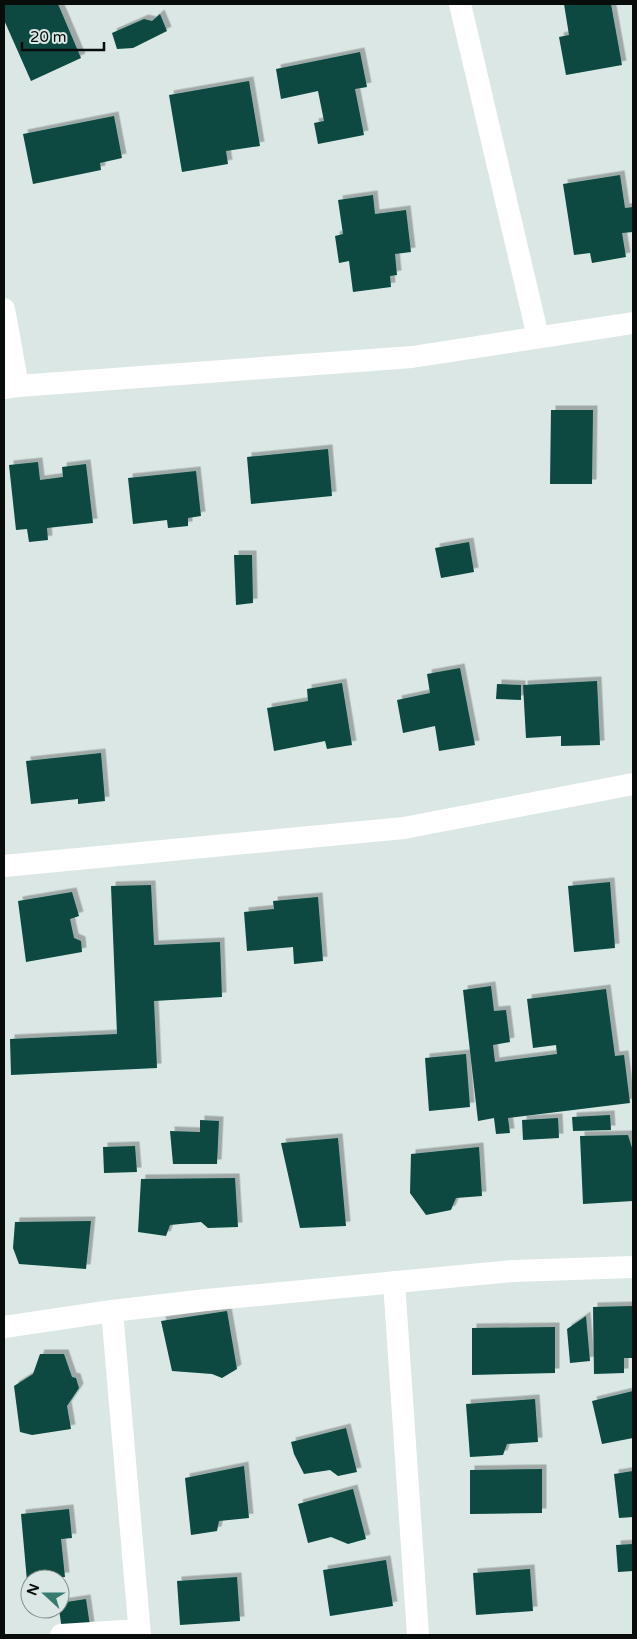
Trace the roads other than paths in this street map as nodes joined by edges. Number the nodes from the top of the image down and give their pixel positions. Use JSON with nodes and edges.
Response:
{"nodes":[{"id":1,"x":460,"y":4,"type":"edge"},
{"id":2,"x":4,"y":309,"type":"edge"},
{"id":3,"x":633,"y":323,"type":"edge"},
{"id":4,"x":538,"y":337,"type":"junction"},
{"id":5,"x":11,"y":387,"type":"edge"},
{"id":6,"x":633,"y":784,"type":"edge"},
{"id":7,"x":4,"y":866,"type":"edge"},
{"id":8,"x":633,"y":1266,"type":"edge"},
{"id":9,"x":394,"y":1282,"type":"junction"},
{"id":10,"x":112,"y":1311,"type":"junction"},
{"id":11,"x":4,"y":1327,"type":"edge"},
{"id":12,"x":140,"y":1633,"type":"edge"},
{"id":13,"x":61,"y":1635,"type":"edge"},
{"id":14,"x":418,"y":1635,"type":"edge"}],
"edges":[{"from":1,"to":4,"type":"street"},
{"from":2,"to":5,"type":"street"},
{"from":3,"to":4,"type":"street"},
{"from":4,"to":5,"type":"street"},
{"from":6,"to":7,"type":"street"},
{"from":8,"to":9,"type":"street"},
{"from":9,"to":10,"type":"street"},
{"from":9,"to":14,"type":"street"},
{"from":10,"to":11,"type":"street"},
{"from":10,"to":12,"type":"street"},
{"from":12,"to":13,"type":"street"}]}
